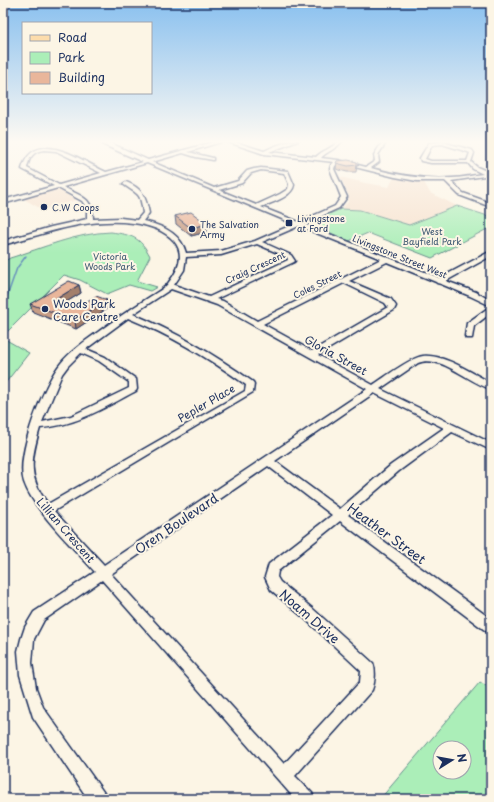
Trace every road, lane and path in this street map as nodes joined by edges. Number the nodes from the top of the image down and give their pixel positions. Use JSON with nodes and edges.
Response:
{"nodes":[{"id":1,"x":42,"y":178,"type":"edge"},
{"id":2,"x":90,"y":178,"type":"edge"},
{"id":3,"x":186,"y":178,"type":"edge"},
{"id":4,"x":243,"y":178,"type":"edge"},
{"id":5,"x":289,"y":178,"type":"edge"},
{"id":6,"x":337,"y":178,"type":"edge"},
{"id":7,"x":415,"y":178,"type":"edge"},
{"id":8,"x":458,"y":178,"type":"edge"},
{"id":9,"x":447,"y":180,"type":"junction"},
{"id":10,"x":126,"y":184,"type":"dead end"},
{"id":11,"x":58,"y":187,"type":"junction"},
{"id":12,"x":214,"y":190,"type":"junction"},
{"id":13,"x":3,"y":202,"type":"edge"},
{"id":14,"x":491,"y":205,"type":"edge"},
{"id":15,"x":255,"y":207,"type":"junction"},
{"id":16,"x":90,"y":220,"type":"junction"},
{"id":17,"x":139,"y":222,"type":"junction"},
{"id":18,"x":297,"y":224,"type":"junction"},
{"id":19,"x":257,"y":242,"type":"junction"},
{"id":20,"x":3,"y":243,"type":"edge"},
{"id":21,"x":491,"y":253,"type":"edge"},
{"id":22,"x":184,"y":255,"type":"junction"},
{"id":23,"x":385,"y":260,"type":"junction"},
{"id":24,"x":344,"y":281,"type":"junction"},
{"id":25,"x":439,"y":282,"type":"junction"},
{"id":26,"x":170,"y":286,"type":"junction"},
{"id":27,"x":210,"y":299,"type":"junction"},
{"id":28,"x":491,"y":304,"type":"edge"},
{"id":29,"x":491,"y":310,"type":"edge"},
{"id":30,"x":128,"y":315,"type":"junction"},
{"id":31,"x":257,"y":324,"type":"junction"},
{"id":32,"x":469,"y":336,"type":"dead end"},
{"id":33,"x":80,"y":350,"type":"junction"},
{"id":34,"x":311,"y":355,"type":"junction"},
{"id":35,"x":491,"y":386,"type":"edge"},
{"id":36,"x":373,"y":389,"type":"junction"},
{"id":37,"x":36,"y":425,"type":"junction"},
{"id":38,"x":450,"y":428,"type":"junction"},
{"id":39,"x":491,"y":447,"type":"edge"},
{"id":40,"x":268,"y":461,"type":"junction"},
{"id":41,"x":46,"y":510,"type":"junction"},
{"id":42,"x":340,"y":515,"type":"junction"},
{"id":43,"x":103,"y":572,"type":"junction"},
{"id":44,"x":491,"y":627,"type":"edge"},
{"id":45,"x":284,"y":776,"type":"junction"},
{"id":46,"x":98,"y":799,"type":"edge"},
{"id":47,"x":306,"y":799,"type":"edge"}],
"edges":[{"from":1,"to":11,"type":"street"},
{"from":2,"to":11,"type":"street"},
{"from":3,"to":12,"type":"street","name":"Livingstone Street West"},
{"from":4,"to":12,"type":"street"},
{"from":5,"to":15,"type":"street"},
{"from":6,"to":18,"type":"street"},
{"from":7,"to":9,"type":"street"},
{"from":8,"to":9,"type":"street"},
{"from":9,"to":14,"type":"street"},
{"from":10,"to":17,"type":"street"},
{"from":11,"to":13,"type":"street"},
{"from":11,"to":16,"type":"street"},
{"from":12,"to":15,"type":"street","name":"Livingstone Street West"},
{"from":15,"to":18,"type":"street","name":"Livingstone Street West"},
{"from":16,"to":17,"type":"street"},
{"from":16,"to":20,"type":"street"},
{"from":17,"to":22,"type":"street"},
{"from":18,"to":19,"type":"street"},
{"from":18,"to":23,"type":"street","name":"Livingstone Street West"},
{"from":19,"to":22,"type":"street"},
{"from":19,"to":27,"type":"street","name":"Craig Crescent"},
{"from":21,"to":25,"type":"street"},
{"from":22,"to":26,"type":"street","name":"Lillian Crescent"},
{"from":23,"to":24,"type":"street","name":"Coles Street"},
{"from":23,"to":25,"type":"street","name":"Livingstone Street West"},
{"from":24,"to":31,"type":"street","name":"Coles Street"},
{"from":24,"to":34,"type":"street"},
{"from":25,"to":28,"type":"street","name":"Livingstone Street West"},
{"from":26,"to":27,"type":"street","name":"Gloria Street"},
{"from":26,"to":30,"type":"street","name":"Lillian Crescent"},
{"from":27,"to":31,"type":"street","name":"Gloria Street"},
{"from":29,"to":32,"type":"street"},
{"from":30,"to":33,"type":"street","name":"Lillian Crescent"},
{"from":30,"to":41,"type":"street","name":"Pepler Place"},
{"from":31,"to":34,"type":"street","name":"Gloria Street"},
{"from":33,"to":37,"type":"street","name":"Lillian Crescent"},
{"from":33,"to":37,"type":"street"},
{"from":34,"to":36,"type":"street","name":"Gloria Street"},
{"from":35,"to":36,"type":"street","name":"Oren Boulevard"},
{"from":36,"to":38,"type":"street","name":"Gloria Street"},
{"from":36,"to":40,"type":"street","name":"Oren Boulevard"},
{"from":37,"to":41,"type":"street","name":"Lillian Crescent"},
{"from":38,"to":39,"type":"street","name":"Gloria Street"},
{"from":38,"to":42,"type":"street","name":"Noam Drive"},
{"from":40,"to":42,"type":"street","name":"Heather Street"},
{"from":40,"to":43,"type":"street","name":"Oren Boulevard"},
{"from":41,"to":43,"type":"street","name":"Lillian Crescent"},
{"from":42,"to":44,"type":"street","name":"Heather Street"},
{"from":42,"to":45,"type":"street","name":"Noam Drive"},
{"from":43,"to":45,"type":"street","name":"Lillian Crescent"},
{"from":43,"to":46,"type":"street","name":"Oren Boulevard"},
{"from":45,"to":47,"type":"street","name":"Lillian Crescent"}]}
